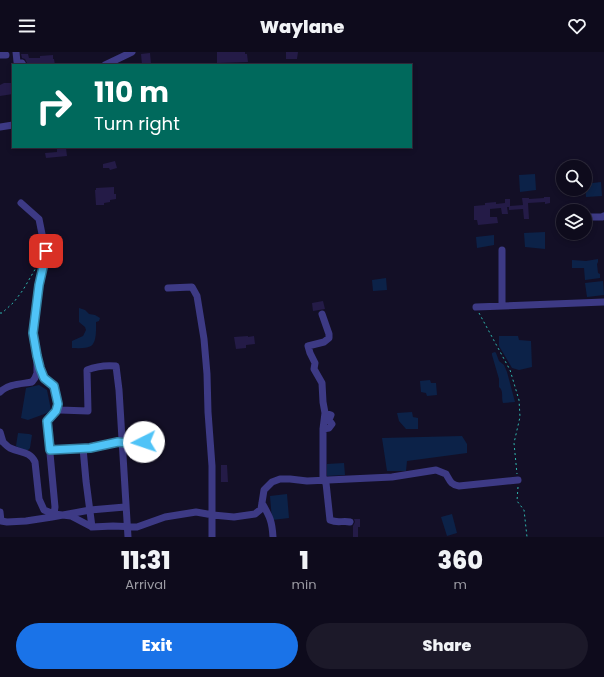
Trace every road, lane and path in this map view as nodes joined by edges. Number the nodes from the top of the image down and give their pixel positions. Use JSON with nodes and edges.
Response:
{"nodes":[{"id":1,"x":16,"y":52,"type":"edge"},
{"id":2,"x":132,"y":52,"type":"edge"},
{"id":3,"x":22,"y":64,"type":"edge"},
{"id":4,"x":107,"y":64,"type":"edge"},
{"id":5,"x":12,"y":125,"type":"edge"},
{"id":6,"x":0,"y":127,"type":"edge"},
{"id":7,"x":21,"y":203,"type":"dead end"},
{"id":8,"x":604,"y":216,"type":"edge"},
{"id":9,"x":592,"y":217,"type":"edge"},
{"id":10,"x":502,"y":250,"type":"dead end"},
{"id":11,"x":39,"y":262,"type":"dead end"},
{"id":12,"x":168,"y":288,"type":"dead end"},
{"id":13,"x":604,"y":302,"type":"edge"},
{"id":14,"x":502,"y":306,"type":"junction"},
{"id":15,"x":476,"y":307,"type":"joint"},
{"id":16,"x":0,"y":313,"type":"edge"},
{"id":17,"x":322,"y":314,"type":"dead end"},
{"id":18,"x":37,"y":356,"type":"junction"},
{"id":19,"x":0,"y":392,"type":"edge"},
{"id":20,"x":58,"y":404,"type":"junction"},
{"id":21,"x":0,"y":432,"type":"edge"},
{"id":22,"x":2,"y":441,"type":"edge"},
{"id":23,"x":144,"y":442,"type":"dead end"},
{"id":24,"x":122,"y":443,"type":"junction"},
{"id":25,"x":83,"y":448,"type":"junction"},
{"id":26,"x":50,"y":450,"type":"junction"},
{"id":27,"x":324,"y":480,"type":"junction"},
{"id":28,"x":518,"y":480,"type":"junction"},
{"id":29,"x":262,"y":503,"type":"junction"},
{"id":30,"x":126,"y":507,"type":"junction"},
{"id":31,"x":90,"y":510,"type":"junction"},
{"id":32,"x":0,"y":512,"type":"edge"},
{"id":33,"x":58,"y":514,"type":"junction"},
{"id":34,"x":212,"y":515,"type":"junction"},
{"id":35,"x":350,"y":522,"type":"dead end"},
{"id":36,"x":92,"y":527,"type":"junction"},
{"id":37,"x":127,"y":527,"type":"junction"},
{"id":38,"x":128,"y":537,"type":"edge"},
{"id":39,"x":212,"y":537,"type":"edge"},
{"id":40,"x":273,"y":537,"type":"edge"},
{"id":41,"x":527,"y":537,"type":"edge"}],
"edges":[{"from":1,"to":3,"type":"street"},
{"from":2,"to":4,"type":"street"},
{"from":5,"to":6,"type":"street"},
{"from":7,"to":18,"type":"street"},
{"from":8,"to":9,"type":"street"},
{"from":10,"to":14,"type":"street"},
{"from":11,"to":16,"type":"path"},
{"from":12,"to":34,"type":"street"},
{"from":13,"to":14,"type":"street"},
{"from":14,"to":15,"type":"street"},
{"from":15,"to":28,"type":"path"},
{"from":17,"to":27,"type":"street"},
{"from":18,"to":19,"type":"street"},
{"from":18,"to":20,"type":"street"},
{"from":20,"to":24,"type":"street"},
{"from":20,"to":26,"type":"street"},
{"from":21,"to":22,"type":"street"},
{"from":22,"to":33,"type":"street"},
{"from":23,"to":24,"type":"street"},
{"from":24,"to":25,"type":"street"},
{"from":24,"to":30,"type":"street"},
{"from":25,"to":26,"type":"street"},
{"from":25,"to":31,"type":"street"},
{"from":26,"to":33,"type":"street"},
{"from":27,"to":28,"type":"street"},
{"from":27,"to":29,"type":"street"},
{"from":27,"to":35,"type":"street"},
{"from":28,"to":41,"type":"path"},
{"from":29,"to":34,"type":"street"},
{"from":29,"to":40,"type":"street"},
{"from":30,"to":31,"type":"street"},
{"from":30,"to":37,"type":"street"},
{"from":31,"to":33,"type":"street"},
{"from":31,"to":36,"type":"street"},
{"from":32,"to":33,"type":"street"},
{"from":33,"to":36,"type":"street"},
{"from":34,"to":37,"type":"street"},
{"from":34,"to":39,"type":"street"},
{"from":36,"to":37,"type":"street"},
{"from":37,"to":38,"type":"street"}]}
